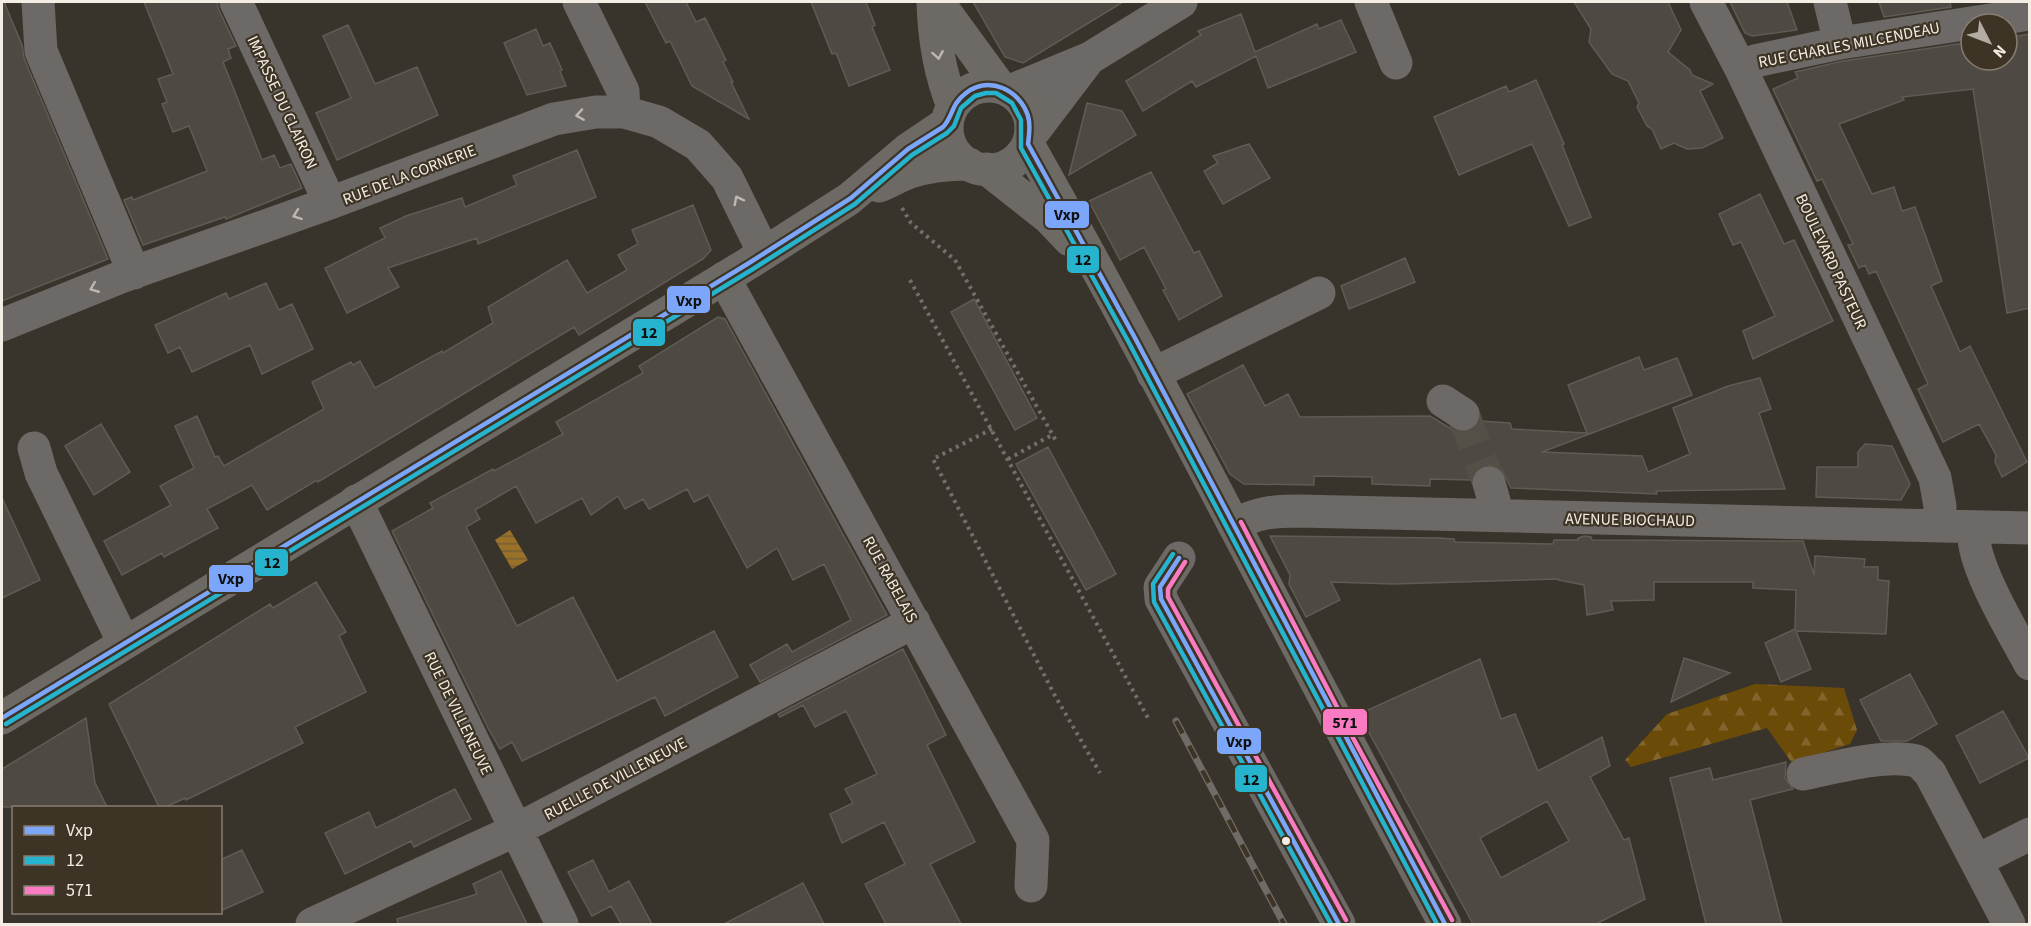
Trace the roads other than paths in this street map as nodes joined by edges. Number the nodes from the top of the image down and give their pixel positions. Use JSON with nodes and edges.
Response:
{"nodes":[{"id":1,"x":38,"y":2,"type":"edge"},
{"id":2,"x":236,"y":2,"type":"edge"},
{"id":3,"x":579,"y":2,"type":"edge"},
{"id":4,"x":933,"y":2,"type":"edge"},
{"id":5,"x":938,"y":2,"type":"edge"},
{"id":6,"x":1181,"y":2,"type":"edge"},
{"id":7,"x":1371,"y":2,"type":"edge"},
{"id":8,"x":1706,"y":2,"type":"edge"},
{"id":9,"x":1830,"y":2,"type":"edge"},
{"id":10,"x":2030,"y":14,"type":"edge"},
{"id":11,"x":1840,"y":43,"type":"junction"},
{"id":12,"x":1090,"y":58,"type":"junction"},
{"id":13,"x":1396,"y":63,"type":"dead end"},
{"id":14,"x":1740,"y":67,"type":"junction"},
{"id":15,"x":1005,"y":89,"type":"junction"},
{"id":16,"x":624,"y":112,"type":"junction"},
{"id":17,"x":950,"y":115,"type":"junction"},
{"id":18,"x":1029,"y":139,"type":"junction"},
{"id":19,"x":978,"y":167,"type":"junction"},
{"id":20,"x":857,"y":193,"type":"junction"},
{"id":21,"x":330,"y":203,"type":"junction"},
{"id":22,"x":764,"y":253,"type":"junction"},
{"id":23,"x":1098,"y":267,"type":"junction"},
{"id":24,"x":134,"y":273,"type":"junction"},
{"id":25,"x":724,"y":278,"type":"junction"},
{"id":26,"x":1319,"y":293,"type":"dead end"},
{"id":27,"x":2,"y":325,"type":"edge"},
{"id":28,"x":1153,"y":374,"type":"junction"},
{"id":29,"x":34,"y":448,"type":"dead end"},
{"id":30,"x":1489,"y":483,"type":"tunnel mouth"},
{"id":31,"x":356,"y":501,"type":"junction"},
{"id":32,"x":1498,"y":516,"type":"junction"},
{"id":33,"x":1234,"y":525,"type":"junction"},
{"id":34,"x":1939,"y":526,"type":"junction"},
{"id":35,"x":1974,"y":528,"type":"junction"},
{"id":36,"x":2030,"y":528,"type":"edge"},
{"id":37,"x":1179,"y":558,"type":"dead end"},
{"id":38,"x":914,"y":622,"type":"junction"},
{"id":39,"x":124,"y":643,"type":"junction"},
{"id":40,"x":2030,"y":664,"type":"edge"},
{"id":41,"x":2,"y":718,"type":"edge"},
{"id":42,"x":1803,"y":774,"type":"dead end"},
{"id":43,"x":516,"y":830,"type":"junction"},
{"id":44,"x":2030,"y":834,"type":"edge"},
{"id":45,"x":1976,"y":861,"type":"junction"},
{"id":46,"x":1031,"y":886,"type":"dead end"},
{"id":47,"x":312,"y":924,"type":"edge"},
{"id":48,"x":562,"y":924,"type":"edge"},
{"id":49,"x":1339,"y":924,"type":"edge"},
{"id":50,"x":1445,"y":924,"type":"edge"},
{"id":51,"x":2009,"y":924,"type":"edge"}],
"edges":[{"from":1,"to":24,"type":"street"},
{"from":2,"to":21,"type":"street","name":"IMPASSE DU CLAIRON"},
{"from":3,"to":16,"type":"street"},
{"from":4,"to":17,"type":"main road","one_way":true},
{"from":5,"to":15,"type":"main road"},
{"from":6,"to":12,"type":"street"},
{"from":7,"to":13,"type":"street"},
{"from":8,"to":14,"type":"street","name":"BOULEVARD PASTEUR"},
{"from":9,"to":11,"type":"street"},
{"from":10,"to":11,"type":"street","name":"RUE CHARLES MILCENDEAU"},
{"from":11,"to":14,"type":"street","name":"RUE CHARLES MILCENDEAU"},
{"from":12,"to":15,"type":"street"},
{"from":12,"to":18,"type":"street"},
{"from":14,"to":34,"type":"street","name":"BOULEVARD PASTEUR"},
{"from":15,"to":17,"type":"main road"},
{"from":15,"to":18,"type":"main road"},
{"from":16,"to":21,"type":"street","name":"RUE DE LA CORNERIE","one_way":true},
{"from":22,"to":16,"type":"street","name":"RUE DE LA CORNERIE","one_way":true},
{"from":17,"to":19,"type":"main road"},
{"from":17,"to":20,"type":"main road"},
{"from":18,"to":19,"type":"main road"},
{"from":18,"to":23,"type":"main road"},
{"from":19,"to":20,"type":"main road"},
{"from":19,"to":23,"type":"main road"},
{"from":20,"to":22,"type":"main road"},
{"from":21,"to":24,"type":"street","name":"RUE DE LA CORNERIE","one_way":true},
{"from":22,"to":25,"type":"main road"},
{"from":23,"to":28,"type":"main road"},
{"from":24,"to":27,"type":"street","name":"RUE DE LA CORNERIE","one_way":true},
{"from":25,"to":31,"type":"main road"},
{"from":25,"to":38,"type":"street","name":"RUE RABELAIS"},
{"from":26,"to":28,"type":"street"},
{"from":28,"to":33,"type":"main road"},
{"from":29,"to":39,"type":"street"},
{"from":30,"to":32,"type":"street"},
{"from":31,"to":39,"type":"main road"},
{"from":31,"to":43,"type":"street","name":"RUE DE VILLENEUVE"},
{"from":32,"to":33,"type":"street","name":"AVENUE BIOCHAUD"},
{"from":32,"to":34,"type":"street","name":"AVENUE BIOCHAUD"},
{"from":33,"to":50,"type":"main road"},
{"from":34,"to":35,"type":"street","name":"AVENUE BIOCHAUD"},
{"from":35,"to":36,"type":"street","name":"AVENUE BIOCHAUD"},
{"from":35,"to":40,"type":"street"},
{"from":37,"to":49,"type":"street"},
{"from":38,"to":43,"type":"street","name":"RUELLE DE VILLENEUVE"},
{"from":38,"to":46,"type":"street","name":"RUE RABELAIS"},
{"from":39,"to":41,"type":"main road"},
{"from":42,"to":45,"type":"street"},
{"from":43,"to":47,"type":"street","name":"RUELLE DE VILLENEUVE"},
{"from":43,"to":48,"type":"street","name":"RUE DE VILLENEUVE"},
{"from":44,"to":45,"type":"street"},
{"from":45,"to":51,"type":"street"}]}
